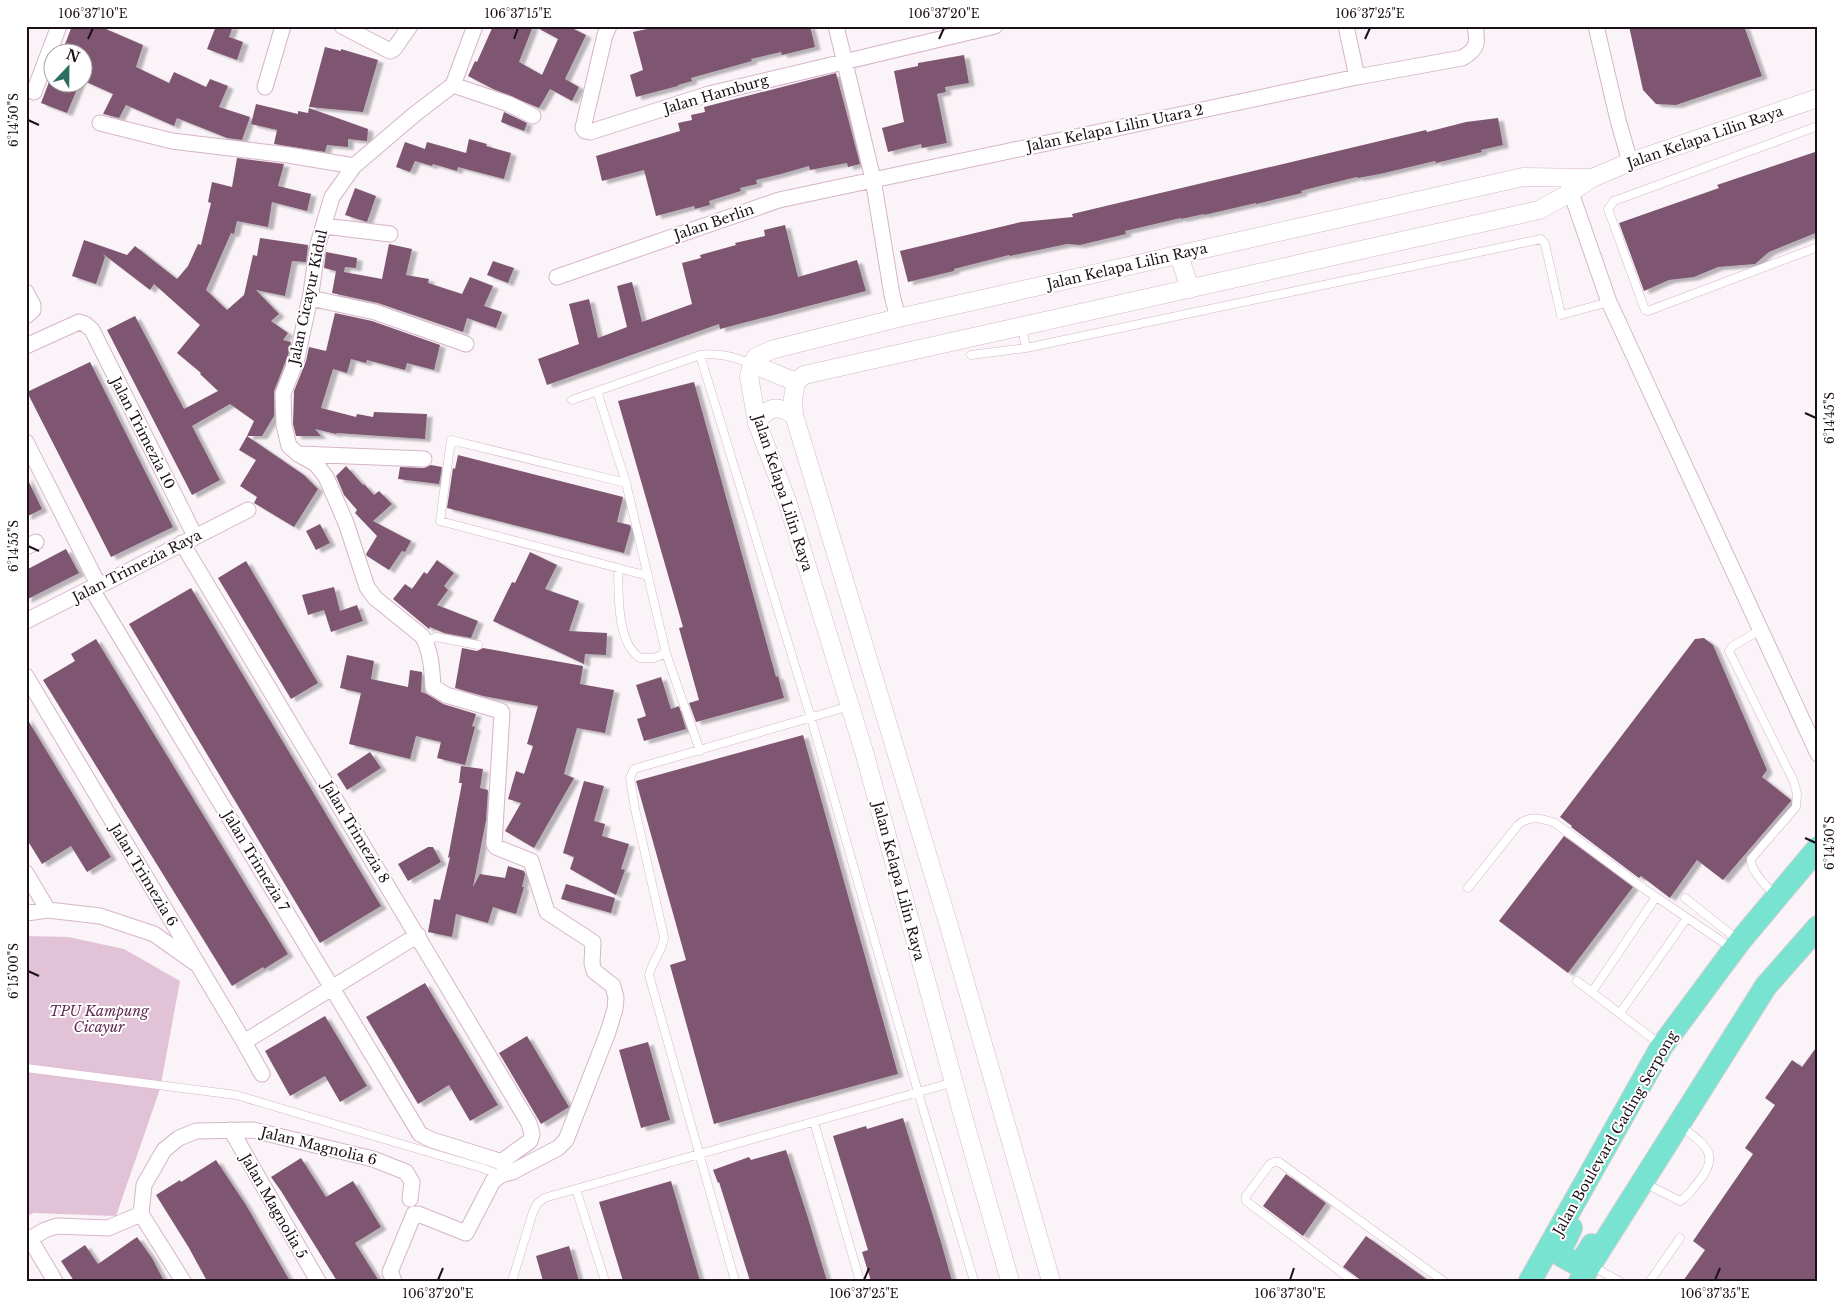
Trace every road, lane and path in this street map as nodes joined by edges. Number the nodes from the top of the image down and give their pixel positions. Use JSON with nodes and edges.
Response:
{"nodes":[{"id":1,"x":58,"y":26,"type":"edge"},
{"id":2,"x":283,"y":26,"type":"edge"},
{"id":3,"x":342,"y":26,"type":"edge"},
{"id":4,"x":410,"y":26,"type":"edge"},
{"id":5,"x":475,"y":26,"type":"edge"},
{"id":6,"x":609,"y":26,"type":"edge"},
{"id":7,"x":836,"y":26,"type":"edge"},
{"id":8,"x":994,"y":26,"type":"edge"},
{"id":9,"x":1346,"y":26,"type":"edge"},
{"id":10,"x":1475,"y":26,"type":"edge"},
{"id":11,"x":1596,"y":26,"type":"edge"},
{"id":12,"x":844,"y":61,"type":"junction"},
{"id":13,"x":1357,"y":77,"type":"junction"},
{"id":14,"x":453,"y":85,"type":"junction"},
{"id":15,"x":265,"y":87,"type":"dead end"},
{"id":16,"x":34,"y":92,"type":"dead end"},
{"id":17,"x":1818,"y":98,"type":"edge"},
{"id":18,"x":533,"y":116,"type":"dead end"},
{"id":19,"x":100,"y":123,"type":"dead end"},
{"id":20,"x":1818,"y":126,"type":"edge"},
{"id":21,"x":1630,"y":162,"type":"junction"},
{"id":22,"x":354,"y":166,"type":"junction"},
{"id":23,"x":873,"y":179,"type":"junction"},
{"id":24,"x":1568,"y":185,"type":"junction"},
{"id":25,"x":324,"y":226,"type":"junction"},
{"id":26,"x":390,"y":234,"type":"dead end"},
{"id":27,"x":1818,"y":247,"type":"edge"},
{"id":28,"x":1179,"y":255,"type":"junction"},
{"id":29,"x":558,"y":277,"type":"dead end"},
{"id":30,"x":1190,"y":289,"type":"junction"},
{"id":31,"x":26,"y":292,"type":"edge"},
{"id":32,"x":310,"y":298,"type":"junction"},
{"id":33,"x":1609,"y":302,"type":"junction"},
{"id":34,"x":28,"y":315,"type":"edge"},
{"id":35,"x":898,"y":318,"type":"junction"},
{"id":36,"x":1022,"y":328,"type":"junction"},
{"id":37,"x":466,"y":344,"type":"dead end"},
{"id":38,"x":26,"y":346,"type":"edge"},
{"id":39,"x":1026,"y":348,"type":"junction"},
{"id":40,"x":700,"y":355,"type":"junction"},
{"id":41,"x":971,"y":355,"type":"dead end"},
{"id":42,"x":752,"y":364,"type":"junction"},
{"id":43,"x":796,"y":382,"type":"junction"},
{"id":44,"x":597,"y":391,"type":"junction"},
{"id":45,"x":572,"y":400,"type":"dead end"},
{"id":46,"x":794,"y":415,"type":"junction"},
{"id":47,"x":757,"y":424,"type":"junction"},
{"id":48,"x":26,"y":442,"type":"edge"},
{"id":49,"x":298,"y":454,"type":"junction"},
{"id":50,"x":424,"y":459,"type":"dead end"},
{"id":51,"x":626,"y":483,"type":"junction"},
{"id":52,"x":248,"y":510,"type":"dead end"},
{"id":53,"x":188,"y":539,"type":"junction"},
{"id":54,"x":618,"y":568,"type":"junction"},
{"id":55,"x":648,"y":576,"type":"junction"},
{"id":56,"x":95,"y":587,"type":"junction"},
{"id":57,"x":26,"y":622,"type":"edge"},
{"id":58,"x":1760,"y":630,"type":"junction"},
{"id":59,"x":426,"y":641,"type":"junction"},
{"id":60,"x":478,"y":644,"type":"dead end"},
{"id":61,"x":666,"y":653,"type":"junction"},
{"id":62,"x":26,"y":676,"type":"edge"},
{"id":63,"x":850,"y":706,"type":"junction"},
{"id":64,"x":811,"y":718,"type":"junction"},
{"id":65,"x":700,"y":751,"type":"junction"},
{"id":66,"x":1818,"y":754,"type":"edge"},
{"id":67,"x":1818,"y":848,"type":"edge"},
{"id":68,"x":26,"y":873,"type":"edge"},
{"id":69,"x":1468,"y":888,"type":"dead end"},
{"id":70,"x":1656,"y":897,"type":"junction"},
{"id":71,"x":1685,"y":898,"type":"dead end"},
{"id":72,"x":1776,"y":898,"type":"junction"},
{"id":73,"x":48,"y":910,"type":"junction"},
{"id":74,"x":26,"y":913,"type":"edge"},
{"id":75,"x":1687,"y":918,"type":"junction"},
{"id":76,"x":1818,"y":927,"type":"edge"},
{"id":77,"x":418,"y":936,"type":"junction"},
{"id":78,"x":1737,"y":945,"type":"junction"},
{"id":79,"x":198,"y":966,"type":"junction"},
{"id":80,"x":1577,"y":981,"type":"dead end"},
{"id":81,"x":332,"y":987,"type":"junction"},
{"id":82,"x":1592,"y":992,"type":"junction"},
{"id":83,"x":1620,"y":1013,"type":"junction"},
{"id":84,"x":244,"y":1042,"type":"junction"},
{"id":85,"x":1662,"y":1046,"type":"junction"},
{"id":86,"x":26,"y":1068,"type":"edge"},
{"id":87,"x":262,"y":1074,"type":"dead end"},
{"id":88,"x":954,"y":1082,"type":"junction"},
{"id":89,"x":918,"y":1092,"type":"junction"},
{"id":90,"x":814,"y":1122,"type":"junction"},
{"id":91,"x":1680,"y":1125,"type":"junction"},
{"id":92,"x":231,"y":1130,"type":"junction"},
{"id":93,"x":420,"y":1134,"type":"joint"},
{"id":94,"x":1612,"y":1136,"type":"junction"},
{"id":95,"x":1661,"y":1153,"type":"junction"},
{"id":96,"x":699,"y":1154,"type":"junction"},
{"id":97,"x":500,"y":1175,"type":"junction"},
{"id":98,"x":1642,"y":1181,"type":"junction"},
{"id":99,"x":576,"y":1189,"type":"junction"},
{"id":100,"x":410,"y":1199,"type":"dead end"},
{"id":101,"x":141,"y":1214,"type":"junction"},
{"id":102,"x":1680,"y":1238,"type":"dead end"},
{"id":103,"x":28,"y":1240,"type":"edge"},
{"id":104,"x":1585,"y":1273,"type":"edge"},
{"id":105,"x":56,"y":1281,"type":"edge"},
{"id":106,"x":182,"y":1281,"type":"edge"},
{"id":107,"x":318,"y":1281,"type":"edge"},
{"id":108,"x":394,"y":1281,"type":"edge"},
{"id":109,"x":512,"y":1281,"type":"edge"},
{"id":110,"x":605,"y":1281,"type":"edge"},
{"id":111,"x":734,"y":1281,"type":"edge"},
{"id":112,"x":860,"y":1281,"type":"edge"},
{"id":113,"x":974,"y":1281,"type":"edge"},
{"id":114,"x":1010,"y":1281,"type":"edge"},
{"id":115,"x":1051,"y":1281,"type":"edge"},
{"id":116,"x":1353,"y":1281,"type":"edge"},
{"id":117,"x":1443,"y":1281,"type":"edge"},
{"id":118,"x":1530,"y":1281,"type":"edge"},
{"id":119,"x":1543,"y":1281,"type":"edge"},
{"id":120,"x":1568,"y":1281,"type":"edge"},
{"id":121,"x":1619,"y":1281,"type":"edge"},
{"id":122,"x":1650,"y":1281,"type":"edge"}],
"edges":[{"from":1,"to":16,"type":"street"},
{"from":2,"to":15,"type":"street"},
{"from":3,"to":4,"type":"street"},
{"from":5,"to":14,"type":"street"},
{"from":6,"to":12,"type":"street","name":"Jalan Hamburg"},
{"from":7,"to":12,"type":"street"},
{"from":8,"to":12,"type":"street","name":"Jalan Hamburg"},
{"from":9,"to":13,"type":"street"},
{"from":10,"to":13,"type":"street","name":"Jalan Kelapa Lilin Utara 2"},
{"from":11,"to":21,"type":"street"},
{"from":12,"to":23,"type":"street"},
{"from":13,"to":23,"type":"street","name":"Jalan Kelapa Lilin Utara 2"},
{"from":14,"to":18,"type":"street"},
{"from":14,"to":22,"type":"street","name":"Jalan Cicayur Kidul"},
{"from":17,"to":21,"type":"street","name":"Jalan Kelapa Lilin Raya"},
{"from":19,"to":22,"type":"street"},
{"from":20,"to":27,"type":"lane"},
{"from":21,"to":24,"type":"street","name":"Jalan Kelapa Lilin Raya"},
{"from":22,"to":25,"type":"street","name":"Jalan Cicayur Kidul"},
{"from":23,"to":29,"type":"street","name":"Jalan Berlin"},
{"from":23,"to":35,"type":"street"},
{"from":24,"to":28,"type":"street","name":"Jalan Kelapa Lilin Raya"},
{"from":24,"to":30,"type":"street"},
{"from":24,"to":33,"type":"street"},
{"from":25,"to":26,"type":"street"},
{"from":25,"to":32,"type":"street","name":"Jalan Cicayur Kidul"},
{"from":28,"to":30,"type":"street"},
{"from":28,"to":35,"type":"street","name":"Jalan Kelapa Lilin Raya"},
{"from":30,"to":36,"type":"street"},
{"from":31,"to":34,"type":"street"},
{"from":32,"to":37,"type":"street"},
{"from":32,"to":49,"type":"street","name":"Jalan Cicayur Kidul"},
{"from":33,"to":39,"type":"lane"},
{"from":33,"to":58,"type":"street"},
{"from":35,"to":42,"type":"street","name":"Jalan Kelapa Lilin Raya"},
{"from":36,"to":39,"type":"lane"},
{"from":36,"to":43,"type":"street"},
{"from":38,"to":53,"type":"street","name":"Jalan Trimezia 10"},
{"from":39,"to":41,"type":"lane"},
{"from":40,"to":42,"type":"lane"},
{"from":40,"to":44,"type":"lane"},
{"from":40,"to":64,"type":"lane"},
{"from":42,"to":43,"type":"street"},
{"from":42,"to":47,"type":"street","name":"Jalan Kelapa Lilin Raya"},
{"from":43,"to":46,"type":"street"},
{"from":44,"to":45,"type":"lane"},
{"from":44,"to":51,"type":"lane"},
{"from":46,"to":47,"type":"street"},
{"from":46,"to":115,"type":"street"},
{"from":47,"to":63,"type":"street","name":"Jalan Kelapa Lilin Raya"},
{"from":48,"to":56,"type":"street","name":"Jalan Trimezia 7"},
{"from":49,"to":50,"type":"street"},
{"from":49,"to":59,"type":"street","name":"Jalan Cicayur Kidul"},
{"from":51,"to":54,"type":"lane"},
{"from":51,"to":55,"type":"lane"},
{"from":52,"to":53,"type":"street","name":"Jalan Trimezia Raya"},
{"from":53,"to":56,"type":"street","name":"Jalan Trimezia Raya"},
{"from":53,"to":77,"type":"street","name":"Jalan Trimezia 8"},
{"from":54,"to":55,"type":"lane"},
{"from":54,"to":61,"type":"lane"},
{"from":55,"to":61,"type":"lane"},
{"from":56,"to":57,"type":"street","name":"Jalan Trimezia Raya"},
{"from":56,"to":81,"type":"street","name":"Jalan Trimezia 7"},
{"from":58,"to":66,"type":"street"},
{"from":58,"to":72,"type":"lane"},
{"from":59,"to":60,"type":"lane"},
{"from":59,"to":97,"type":"street"},
{"from":61,"to":65,"type":"lane"},
{"from":62,"to":79,"type":"street","name":"Jalan Trimezia 6"},
{"from":63,"to":64,"type":"lane"},
{"from":63,"to":88,"type":"street","name":"Jalan Kelapa Lilin Raya"},
{"from":64,"to":65,"type":"lane"},
{"from":64,"to":89,"type":"lane"},
{"from":65,"to":96,"type":"lane"},
{"from":67,"to":72,"type":"main road","name":"Jalan Boulevard Gading Serpong"},
{"from":68,"to":73,"type":"street"},
{"from":69,"to":70,"type":"lane"},
{"from":70,"to":75,"type":"lane"},
{"from":70,"to":82,"type":"lane"},
{"from":71,"to":78,"type":"lane"},
{"from":72,"to":78,"type":"main road","name":"Jalan Boulevard Gading Serpong"},
{"from":73,"to":74,"type":"street"},
{"from":73,"to":79,"type":"street"},
{"from":75,"to":78,"type":"lane"},
{"from":75,"to":83,"type":"lane"},
{"from":76,"to":91,"type":"main road"},
{"from":77,"to":81,"type":"street"},
{"from":77,"to":93,"type":"street","name":"Jalan Trimezia 8"},
{"from":78,"to":85,"type":"main road","name":"Jalan Boulevard Gading Serpong"},
{"from":79,"to":84,"type":"street","name":"Jalan Trimezia 6"},
{"from":80,"to":82,"type":"lane"},
{"from":81,"to":84,"type":"street"},
{"from":81,"to":93,"type":"street","name":"Jalan Trimezia 7"},
{"from":82,"to":83,"type":"lane"},
{"from":83,"to":85,"type":"lane"},
{"from":84,"to":87,"type":"street","name":"Jalan Trimezia 6"},
{"from":85,"to":94,"type":"main road","name":"Jalan Boulevard Gading Serpong"},
{"from":86,"to":97,"type":"lane"},
{"from":88,"to":89,"type":"lane"},
{"from":88,"to":114,"type":"street","name":"Jalan Kelapa Lilin Raya"},
{"from":89,"to":90,"type":"lane"},
{"from":89,"to":113,"type":"lane"},
{"from":90,"to":96,"type":"lane"},
{"from":90,"to":112,"type":"lane"},
{"from":91,"to":95,"type":"main road"},
{"from":91,"to":98,"type":"lane"},
{"from":92,"to":100,"type":"street","name":"Jalan Magnolia 6"},
{"from":92,"to":101,"type":"street","name":"Jalan Magnolia 6"},
{"from":92,"to":107,"type":"street","name":"Jalan Magnolia 5"},
{"from":94,"to":95,"type":"main road"},
{"from":94,"to":118,"type":"main road","name":"Jalan Boulevard Gading Serpong"},
{"from":95,"to":98,"type":"main road"},
{"from":96,"to":99,"type":"lane"},
{"from":96,"to":111,"type":"lane"},
{"from":97,"to":108,"type":"street"},
{"from":98,"to":104,"type":"main road"},
{"from":99,"to":109,"type":"lane"},
{"from":99,"to":110,"type":"lane"},
{"from":101,"to":103,"type":"street"},
{"from":101,"to":106,"type":"street"},
{"from":102,"to":122,"type":"lane"},
{"from":103,"to":105,"type":"street"},
{"from":104,"to":121,"type":"lane"},
{"from":116,"to":117,"type":"lane"},
{"from":119,"to":120,"type":"main road"}]}
